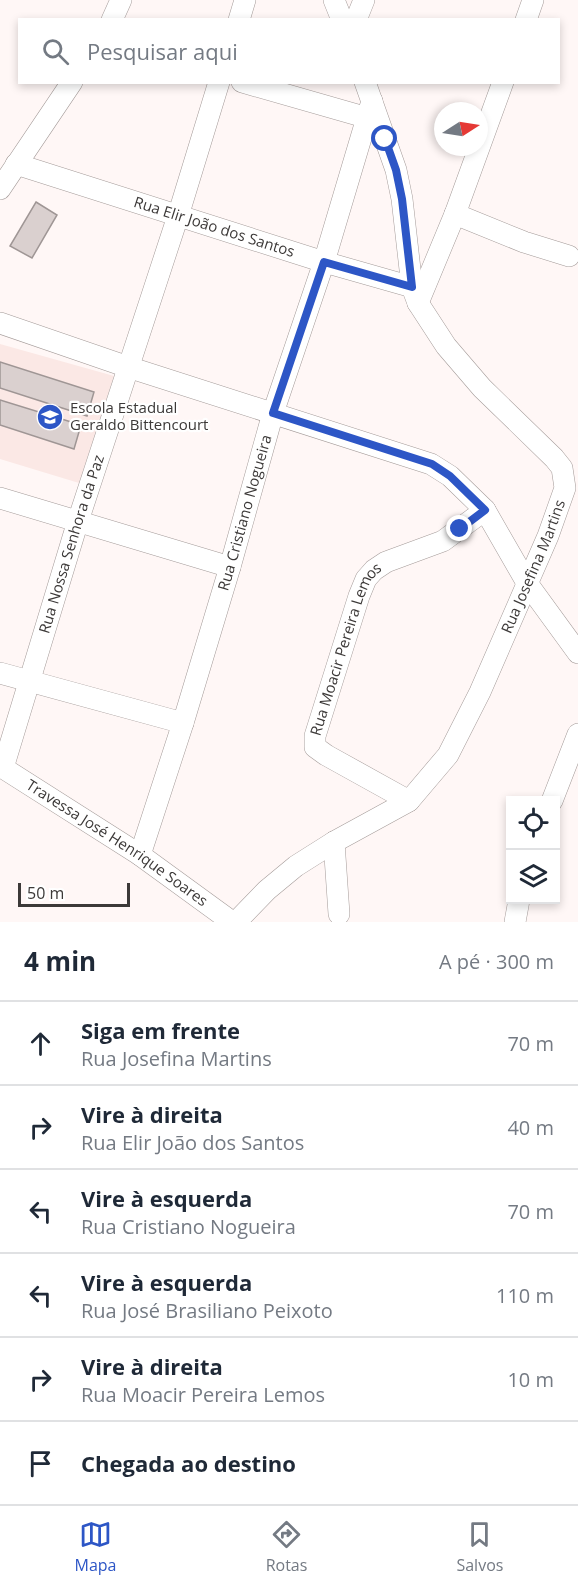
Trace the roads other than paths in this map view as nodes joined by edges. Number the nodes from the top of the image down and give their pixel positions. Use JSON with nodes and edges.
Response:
{"nodes":[{"id":1,"x":121,"y":0,"type":"edge"},
{"id":2,"x":245,"y":0,"type":"edge"},
{"id":3,"x":334,"y":0,"type":"edge"},
{"id":4,"x":364,"y":0,"type":"edge"},
{"id":5,"x":533,"y":0,"type":"edge"},
{"id":6,"x":113,"y":18,"type":"edge"},
{"id":7,"x":240,"y":18,"type":"edge"},
{"id":8,"x":341,"y":18,"type":"edge"},
{"id":9,"x":357,"y":18,"type":"edge"},
{"id":10,"x":527,"y":18,"type":"edge"},
{"id":11,"x":71,"y":84,"type":"edge"},
{"id":12,"x":218,"y":84,"type":"edge"},
{"id":13,"x":256,"y":84,"type":"edge"},
{"id":14,"x":502,"y":84,"type":"edge"},
{"id":15,"x":368,"y":100,"type":"edge"},
{"id":16,"x":16,"y":164,"type":"junction"},
{"id":17,"x":0,"y":189,"type":"edge"},
{"id":18,"x":455,"y":214,"type":"junction"},
{"id":19,"x":178,"y":216,"type":"junction"},
{"id":20,"x":569,"y":256,"type":"dead end"},
{"id":21,"x":324,"y":262,"type":"junction"},
{"id":22,"x":415,"y":295,"type":"junction"},
{"id":23,"x":0,"y":322,"type":"edge"},
{"id":24,"x":128,"y":367,"type":"junction"},
{"id":25,"x":273,"y":413,"type":"junction"},
{"id":26,"x":570,"y":470,"type":"edge"},
{"id":27,"x":0,"y":498,"type":"edge"},
{"id":28,"x":485,"y":510,"type":"junction"},
{"id":29,"x":78,"y":521,"type":"junction"},
{"id":30,"x":230,"y":567,"type":"junction"},
{"id":31,"x":527,"y":583,"type":"junction"},
{"id":32,"x":578,"y":653,"type":"edge"},
{"id":33,"x":0,"y":673,"type":"edge"},
{"id":34,"x":29,"y":682,"type":"junction"},
{"id":35,"x":183,"y":723,"type":"junction"},
{"id":36,"x":578,"y":734,"type":"edge"},
{"id":37,"x":1,"y":767,"type":"edge"},
{"id":38,"x":554,"y":796,"type":"edge"},
{"id":39,"x":409,"y":801,"type":"junction"},
{"id":40,"x":334,"y":842,"type":"junction"},
{"id":41,"x":140,"y":855,"type":"junction"},
{"id":42,"x":518,"y":904,"type":"edge"},
{"id":43,"x":339,"y":914,"type":"dead end"},
{"id":44,"x":234,"y":922,"type":"edge"},
{"id":45,"x":515,"y":922,"type":"edge"}],
"edges":[{"from":1,"to":6,"type":"street"},
{"from":2,"to":7,"type":"street"},
{"from":3,"to":8,"type":"street"},
{"from":4,"to":9,"type":"street"},
{"from":5,"to":10,"type":"street"},
{"from":11,"to":16,"type":"street"},
{"from":12,"to":19,"type":"street","name":"Rua Nossa Senhora da Paz"},
{"from":13,"to":15,"type":"street"},
{"from":14,"to":18,"type":"street"},
{"from":15,"to":21,"type":"street","name":"Rua Cristiano Nogueira"},
{"from":15,"to":22,"type":"street","name":"Rua Josefina Martins"},
{"from":16,"to":17,"type":"street"},
{"from":16,"to":19,"type":"street","name":"Rua Elir João dos Santos"},
{"from":18,"to":20,"type":"street"},
{"from":18,"to":22,"type":"street"},
{"from":19,"to":21,"type":"street","name":"Rua Elir João dos Santos"},
{"from":19,"to":24,"type":"street","name":"Rua Nossa Senhora da Paz"},
{"from":21,"to":22,"type":"street","name":"Rua Elir João dos Santos"},
{"from":21,"to":25,"type":"street","name":"Rua Cristiano Nogueira"},
{"from":22,"to":26,"type":"street","name":"Rua Josefina Martins"},
{"from":23,"to":24,"type":"street"},
{"from":24,"to":25,"type":"street"},
{"from":24,"to":29,"type":"street","name":"Rua Nossa Senhora da Paz"},
{"from":25,"to":28,"type":"street"},
{"from":25,"to":30,"type":"street","name":"Rua Cristiano Nogueira"},
{"from":26,"to":31,"type":"street","name":"Rua Josefina Martins"},
{"from":27,"to":29,"type":"street"},
{"from":28,"to":31,"type":"street"},
{"from":28,"to":39,"type":"street","name":"Rua Moacir Pereira Lemos"},
{"from":29,"to":30,"type":"street"},
{"from":29,"to":34,"type":"street","name":"Rua Nossa Senhora da Paz"},
{"from":30,"to":35,"type":"street","name":"Rua Cristiano Nogueira"},
{"from":31,"to":32,"type":"street"},
{"from":31,"to":39,"type":"street","name":"Rua Josefina Martins"},
{"from":33,"to":34,"type":"street"},
{"from":34,"to":35,"type":"street"},
{"from":34,"to":37,"type":"street","name":"Rua Nossa Senhora da Paz"},
{"from":35,"to":41,"type":"street","name":"Rua Cristiano Nogueira"},
{"from":36,"to":38,"type":"street"},
{"from":37,"to":41,"type":"street","name":"Travessa José Henrique Soares"},
{"from":39,"to":40,"type":"street","name":"Rua Josefina Martins"},
{"from":40,"to":43,"type":"street"},
{"from":40,"to":44,"type":"street","name":"Rua Josefina Martins"},
{"from":41,"to":44,"type":"street","name":"Travessa José Henrique Soares"},
{"from":42,"to":45,"type":"street"}]}
